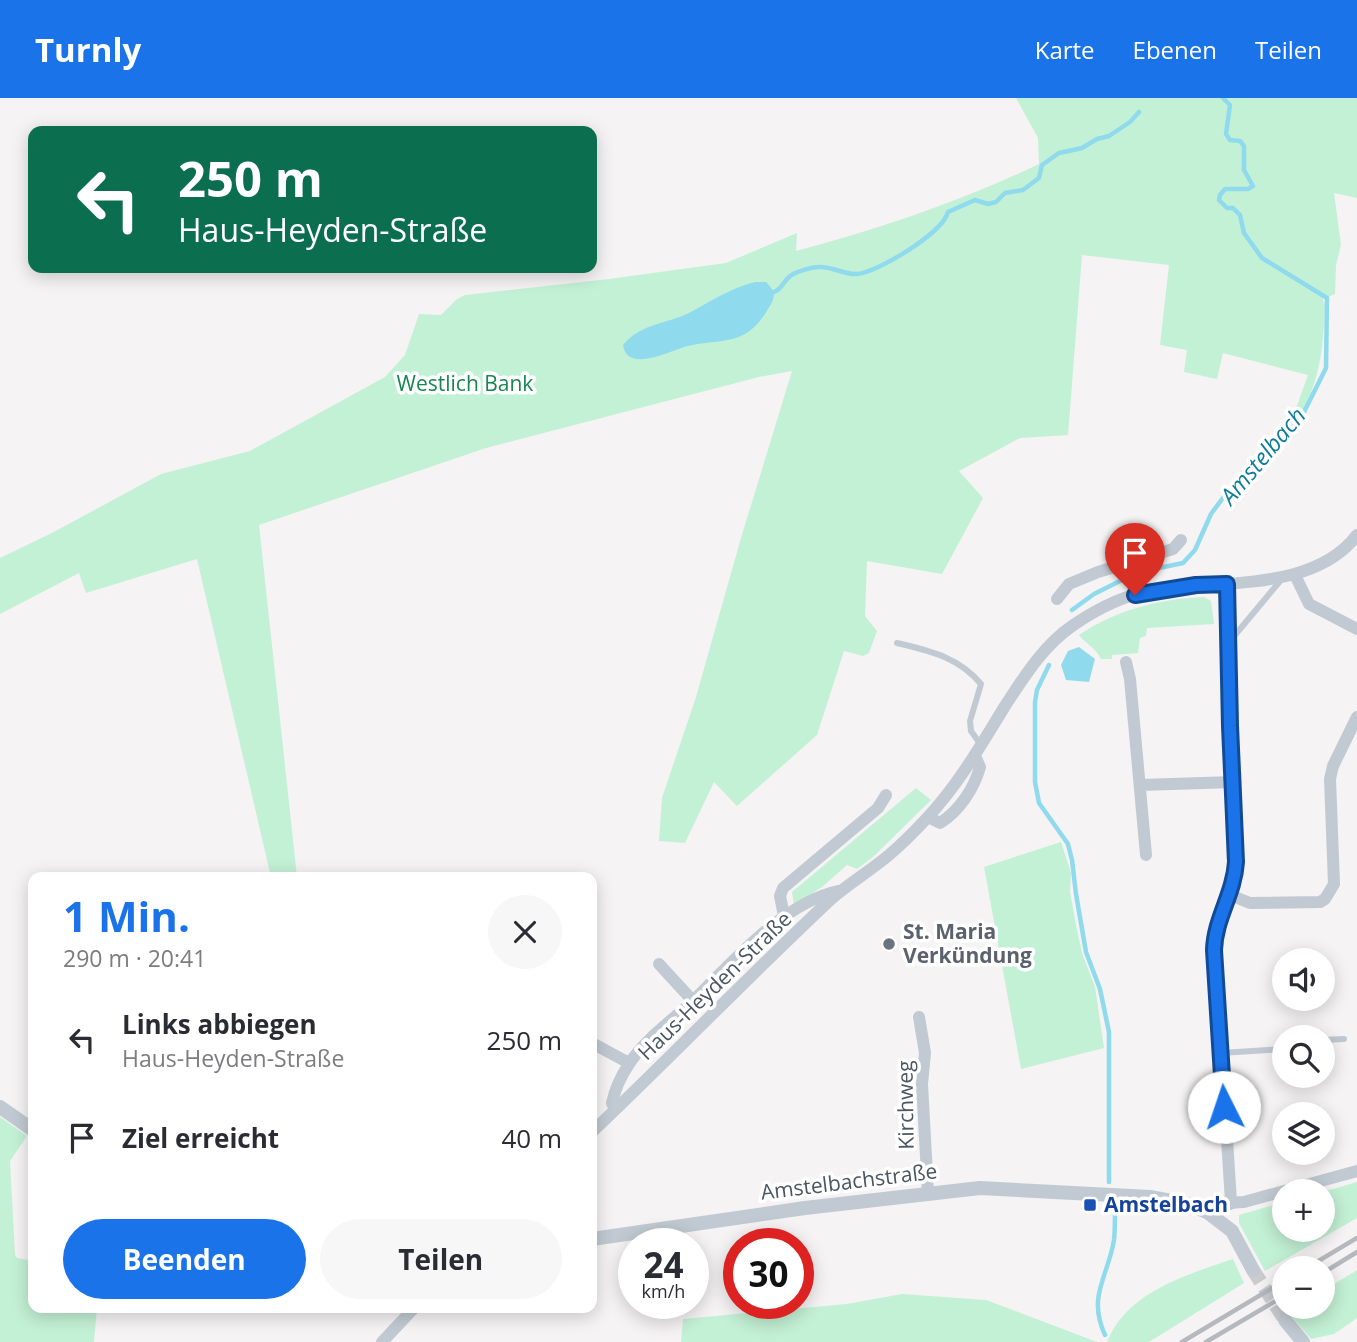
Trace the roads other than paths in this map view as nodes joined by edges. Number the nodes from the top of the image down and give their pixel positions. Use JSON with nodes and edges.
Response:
{"nodes":[{"id":1,"x":1181,"y":541,"type":"dead end"},
{"id":2,"x":1354,"y":543,"type":"edge"},
{"id":3,"x":1130,"y":572,"type":"junction"},
{"id":4,"x":1290,"y":575,"type":"junction"},
{"id":5,"x":1227,"y":584,"type":"junction"},
{"id":6,"x":1135,"y":595,"type":"junction"},
{"id":7,"x":1057,"y":599,"type":"dead end"},
{"id":8,"x":1357,"y":629,"type":"edge"},
{"id":9,"x":897,"y":643,"type":"dead end"},
{"id":10,"x":1229,"y":643,"type":"junction"},
{"id":11,"x":1126,"y":662,"type":"dead end"},
{"id":12,"x":1357,"y":717,"type":"edge"},
{"id":13,"x":978,"y":750,"type":"junction"},
{"id":14,"x":1234,"y":782,"type":"junction"},
{"id":15,"x":1140,"y":785,"type":"junction"},
{"id":16,"x":886,"y":795,"type":"dead end"},
{"id":17,"x":1146,"y":855,"type":"dead end"},
{"id":18,"x":842,"y":890,"type":"junction"},
{"id":19,"x":1230,"y":895,"type":"junction"},
{"id":20,"x":784,"y":916,"type":"junction"},
{"id":21,"x":659,"y":964,"type":"dead end"},
{"id":22,"x":693,"y":1000,"type":"junction"},
{"id":23,"x":919,"y":1017,"type":"dead end"},
{"id":24,"x":1335,"y":1039,"type":"edge"},
{"id":25,"x":1344,"y":1039,"type":"dead end"},
{"id":26,"x":597,"y":1046,"type":"edge"},
{"id":27,"x":1272,"y":1050,"type":"edge"},
{"id":28,"x":1220,"y":1053,"type":"junction"},
{"id":29,"x":629,"y":1063,"type":"junction"},
{"id":30,"x":0,"y":1107,"type":"edge"},
{"id":31,"x":615,"y":1110,"type":"junction"},
{"id":32,"x":28,"y":1127,"type":"edge"},
{"id":33,"x":597,"y":1127,"type":"edge"},
{"id":34,"x":1357,"y":1171,"type":"edge"},
{"id":35,"x":928,"y":1193,"type":"junction"},
{"id":36,"x":1231,"y":1202,"type":"junction"},
{"id":37,"x":1215,"y":1217,"type":"junction"},
{"id":38,"x":597,"y":1238,"type":"edge"},
{"id":39,"x":1253,"y":1270,"type":"tunnel mouth"},
{"id":40,"x":409,"y":1313,"type":"edge"},
{"id":41,"x":1285,"y":1320,"type":"tunnel mouth"},
{"id":42,"x":382,"y":1342,"type":"edge"},
{"id":43,"x":1303,"y":1342,"type":"edge"}],
"edges":[{"from":1,"to":3,"type":"street"},
{"from":2,"to":4,"type":"street","name":"Haus-Heyden-Straße"},
{"from":3,"to":6,"type":"street"},
{"from":3,"to":7,"type":"street"},
{"from":4,"to":5,"type":"street","name":"Haus-Heyden-Straße"},
{"from":4,"to":8,"type":"street"},
{"from":4,"to":10,"type":"lane"},
{"from":5,"to":6,"type":"street","name":"Haus-Heyden-Straße"},
{"from":5,"to":10,"type":"street"},
{"from":6,"to":13,"type":"street","name":"Haus-Heyden-Straße"},
{"from":9,"to":13,"type":"lane"},
{"from":10,"to":14,"type":"street"},
{"from":11,"to":15,"type":"street"},
{"from":12,"to":19,"type":"street"},
{"from":13,"to":18,"type":"street","name":"Haus-Heyden-Straße"},
{"from":14,"to":15,"type":"street"},
{"from":14,"to":19,"type":"street"},
{"from":15,"to":17,"type":"street"},
{"from":16,"to":20,"type":"street","name":"Haus-Heyden-Straße"},
{"from":18,"to":20,"type":"street","name":"Haus-Heyden-Straße"},
{"from":18,"to":31,"type":"street","name":"Haus-Heyden-Straße"},
{"from":19,"to":28,"type":"street"},
{"from":20,"to":22,"type":"street","name":"Haus-Heyden-Straße"},
{"from":21,"to":22,"type":"street","name":"Haus-Heyden-Straße"},
{"from":22,"to":29,"type":"street","name":"Haus-Heyden-Straße"},
{"from":23,"to":35,"type":"street","name":"Kirchweg"},
{"from":24,"to":25,"type":"lane"},
{"from":26,"to":29,"type":"street","name":"Haus-Heyden-Straße"},
{"from":27,"to":28,"type":"lane"},
{"from":28,"to":36,"type":"street"},
{"from":29,"to":31,"type":"street","name":"Haus-Heyden-Straße"},
{"from":30,"to":32,"type":"street"},
{"from":31,"to":33,"type":"street","name":"Haus-Heyden-Straße"},
{"from":34,"to":36,"type":"street"},
{"from":35,"to":37,"type":"street","name":"Amstelbachstraße"},
{"from":35,"to":38,"type":"street","name":"Amstelbachstraße"},
{"from":36,"to":37,"type":"street"},
{"from":37,"to":39,"type":"street"},
{"from":40,"to":42,"type":"street"},
{"from":41,"to":43,"type":"street"}]}
